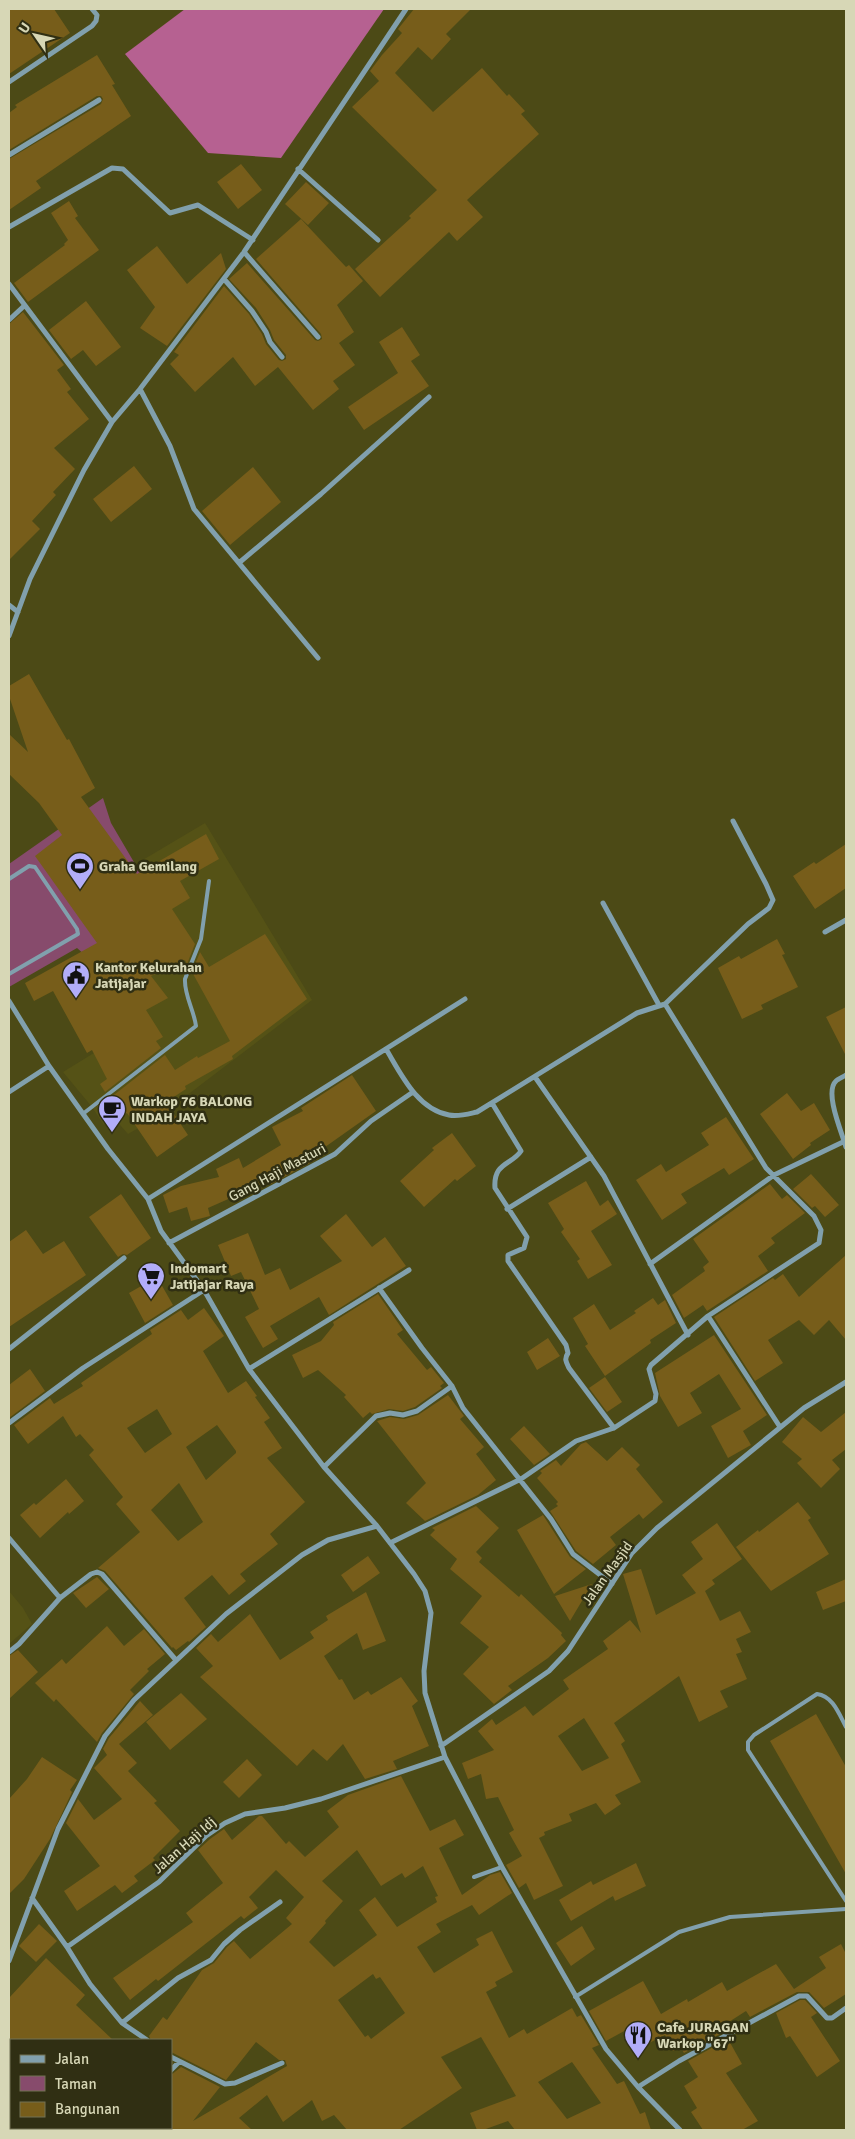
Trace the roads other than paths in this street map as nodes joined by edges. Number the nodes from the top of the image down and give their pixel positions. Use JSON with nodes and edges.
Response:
{"nodes":[{"id":1,"x":92,"y":9,"type":"edge"},
{"id":2,"x":406,"y":9,"type":"edge"},
{"id":3,"x":9,"y":82,"type":"edge"},
{"id":4,"x":99,"y":100,"type":"dead end"},
{"id":5,"x":9,"y":155,"type":"edge"},
{"id":6,"x":298,"y":169,"type":"junction"},
{"id":7,"x":9,"y":228,"type":"edge"},
{"id":8,"x":253,"y":240,"type":"junction"},
{"id":9,"x":378,"y":240,"type":"dead end"},
{"id":10,"x":244,"y":252,"type":"junction"},
{"id":11,"x":224,"y":279,"type":"junction"},
{"id":12,"x":9,"y":284,"type":"edge"},
{"id":13,"x":24,"y":306,"type":"junction"},
{"id":14,"x":9,"y":320,"type":"edge"},
{"id":15,"x":318,"y":337,"type":"dead end"},
{"id":16,"x":282,"y":357,"type":"dead end"},
{"id":17,"x":140,"y":389,"type":"junction"},
{"id":18,"x":429,"y":397,"type":"dead end"},
{"id":19,"x":112,"y":422,"type":"junction"},
{"id":20,"x":240,"y":562,"type":"junction"},
{"id":21,"x":9,"y":605,"type":"edge"},
{"id":22,"x":18,"y":612,"type":"junction"},
{"id":23,"x":9,"y":636,"type":"edge"},
{"id":24,"x":318,"y":658,"type":"dead end"},
{"id":25,"x":733,"y":821,"type":"dead end"},
{"id":26,"x":9,"y":879,"type":"edge"},
{"id":27,"x":209,"y":881,"type":"dead end"},
{"id":28,"x":603,"y":903,"type":"dead end"},
{"id":29,"x":846,"y":920,"type":"edge"},
{"id":30,"x":825,"y":932,"type":"dead end"},
{"id":31,"x":9,"y":974,"type":"edge"},
{"id":32,"x":465,"y":999,"type":"dead end"},
{"id":33,"x":9,"y":1001,"type":"edge"},
{"id":34,"x":662,"y":1004,"type":"junction"},
{"id":35,"x":386,"y":1049,"type":"junction"},
{"id":36,"x":49,"y":1066,"type":"junction"},
{"id":37,"x":846,"y":1075,"type":"edge"},
{"id":38,"x":535,"y":1077,"type":"junction"},
{"id":39,"x":9,"y":1092,"type":"edge"},
{"id":40,"x":413,"y":1092,"type":"junction"},
{"id":41,"x":492,"y":1103,"type":"junction"},
{"id":42,"x":84,"y":1113,"type":"junction"},
{"id":43,"x":845,"y":1144,"type":"edge"},
{"id":44,"x":591,"y":1157,"type":"junction"},
{"id":45,"x":774,"y":1175,"type":"junction"},
{"id":46,"x":148,"y":1199,"type":"junction"},
{"id":47,"x":507,"y":1209,"type":"junction"},
{"id":48,"x":169,"y":1243,"type":"junction"},
{"id":49,"x":124,"y":1258,"type":"dead end"},
{"id":50,"x":650,"y":1264,"type":"junction"},
{"id":51,"x":409,"y":1270,"type":"dead end"},
{"id":52,"x":378,"y":1288,"type":"junction"},
{"id":53,"x":204,"y":1290,"type":"junction"},
{"id":54,"x":708,"y":1316,"type":"junction"},
{"id":55,"x":688,"y":1335,"type":"junction"},
{"id":56,"x":9,"y":1349,"type":"edge"},
{"id":57,"x":248,"y":1369,"type":"junction"},
{"id":58,"x":846,"y":1382,"type":"edge"},
{"id":59,"x":452,"y":1386,"type":"junction"},
{"id":60,"x":10,"y":1421,"type":"edge"},
{"id":61,"x":780,"y":1427,"type":"junction"},
{"id":62,"x":614,"y":1428,"type":"junction"},
{"id":63,"x":324,"y":1466,"type":"junction"},
{"id":64,"x":521,"y":1479,"type":"junction"},
{"id":65,"x":377,"y":1526,"type":"junction"},
{"id":66,"x":9,"y":1538,"type":"edge"},
{"id":67,"x":390,"y":1543,"type":"junction"},
{"id":68,"x":612,"y":1584,"type":"junction"},
{"id":69,"x":60,"y":1598,"type":"junction"},
{"id":70,"x":9,"y":1652,"type":"edge"},
{"id":71,"x":175,"y":1659,"type":"junction"},
{"id":72,"x":846,"y":1727,"type":"edge"},
{"id":73,"x":441,"y":1746,"type":"junction"},
{"id":74,"x":445,"y":1757,"type":"junction"},
{"id":75,"x":502,"y":1867,"type":"junction"},
{"id":76,"x":474,"y":1877,"type":"dead end"},
{"id":77,"x":32,"y":1898,"type":"junction"},
{"id":78,"x":846,"y":1901,"type":"edge"},
{"id":79,"x":280,"y":1902,"type":"dead end"},
{"id":80,"x":846,"y":1909,"type":"edge"},
{"id":81,"x":67,"y":1946,"type":"junction"},
{"id":82,"x":9,"y":1960,"type":"edge"},
{"id":83,"x":575,"y":1997,"type":"junction"},
{"id":84,"x":846,"y":2008,"type":"edge"},
{"id":85,"x":122,"y":2023,"type":"junction"},
{"id":86,"x":146,"y":2039,"type":"edge"},
{"id":87,"x":172,"y":2058,"type":"edge"},
{"id":88,"x":179,"y":2062,"type":"junction"},
{"id":89,"x":282,"y":2063,"type":"dead end"},
{"id":90,"x":172,"y":2069,"type":"edge"},
{"id":91,"x":638,"y":2087,"type":"junction"},
{"id":92,"x":680,"y":2130,"type":"edge"}],
"edges":[{"from":1,"to":3,"type":"street"},
{"from":2,"to":6,"type":"street"},
{"from":4,"to":5,"type":"street"},
{"from":6,"to":8,"type":"street"},
{"from":6,"to":9,"type":"street"},
{"from":7,"to":8,"type":"street"},
{"from":8,"to":10,"type":"street"},
{"from":10,"to":11,"type":"street"},
{"from":10,"to":15,"type":"street"},
{"from":11,"to":16,"type":"street"},
{"from":11,"to":17,"type":"street"},
{"from":12,"to":13,"type":"street"},
{"from":13,"to":14,"type":"street"},
{"from":13,"to":19,"type":"street"},
{"from":17,"to":19,"type":"street"},
{"from":17,"to":20,"type":"street"},
{"from":18,"to":20,"type":"street"},
{"from":19,"to":22,"type":"street"},
{"from":20,"to":24,"type":"street"},
{"from":21,"to":22,"type":"street"},
{"from":22,"to":23,"type":"street"},
{"from":25,"to":34,"type":"street"},
{"from":26,"to":31,"type":"lane"},
{"from":27,"to":42,"type":"lane"},
{"from":28,"to":34,"type":"street"},
{"from":29,"to":30,"type":"street"},
{"from":32,"to":35,"type":"street"},
{"from":33,"to":36,"type":"street"},
{"from":34,"to":38,"type":"street"},
{"from":34,"to":45,"type":"street"},
{"from":35,"to":40,"type":"street"},
{"from":35,"to":46,"type":"street"},
{"from":36,"to":39,"type":"street"},
{"from":36,"to":42,"type":"street"},
{"from":37,"to":43,"type":"street"},
{"from":38,"to":41,"type":"street"},
{"from":38,"to":44,"type":"street"},
{"from":40,"to":41,"type":"street"},
{"from":40,"to":48,"type":"street","name":"Gang Haji Masturi"},
{"from":41,"to":47,"type":"street"},
{"from":42,"to":46,"type":"street"},
{"from":43,"to":45,"type":"street"},
{"from":44,"to":47,"type":"street"},
{"from":44,"to":50,"type":"street"},
{"from":45,"to":50,"type":"street"},
{"from":45,"to":54,"type":"street"},
{"from":46,"to":48,"type":"street"},
{"from":47,"to":62,"type":"street"},
{"from":48,"to":53,"type":"street"},
{"from":49,"to":56,"type":"street"},
{"from":50,"to":55,"type":"street"},
{"from":51,"to":52,"type":"street"},
{"from":52,"to":57,"type":"street"},
{"from":52,"to":59,"type":"street"},
{"from":53,"to":57,"type":"street"},
{"from":53,"to":60,"type":"street"},
{"from":54,"to":55,"type":"street"},
{"from":54,"to":61,"type":"street"},
{"from":55,"to":62,"type":"street"},
{"from":57,"to":63,"type":"street"},
{"from":58,"to":61,"type":"street","name":"Jalan Masjid"},
{"from":59,"to":63,"type":"street"},
{"from":59,"to":64,"type":"street"},
{"from":61,"to":68,"type":"street","name":"Jalan Masjid"},
{"from":62,"to":64,"type":"street"},
{"from":63,"to":65,"type":"street"},
{"from":64,"to":67,"type":"street"},
{"from":64,"to":68,"type":"street"},
{"from":65,"to":67,"type":"street"},
{"from":65,"to":71,"type":"street"},
{"from":66,"to":69,"type":"street"},
{"from":67,"to":73,"type":"street"},
{"from":68,"to":73,"type":"street","name":"Jalan Masjid"},
{"from":69,"to":70,"type":"street"},
{"from":69,"to":71,"type":"street"},
{"from":71,"to":77,"type":"street"},
{"from":72,"to":78,"type":"lane"},
{"from":73,"to":74,"type":"street"},
{"from":74,"to":75,"type":"street"},
{"from":74,"to":81,"type":"street","name":"Jalan Haji Idj"},
{"from":75,"to":76,"type":"lane"},
{"from":75,"to":83,"type":"street"},
{"from":77,"to":81,"type":"street"},
{"from":77,"to":82,"type":"street"},
{"from":79,"to":85,"type":"street"},
{"from":80,"to":83,"type":"lane"},
{"from":81,"to":85,"type":"street"},
{"from":83,"to":91,"type":"street"},
{"from":84,"to":91,"type":"street"},
{"from":85,"to":86,"type":"street"},
{"from":87,"to":88,"type":"street"},
{"from":88,"to":89,"type":"street"},
{"from":88,"to":90,"type":"street"},
{"from":91,"to":92,"type":"street"}]}
